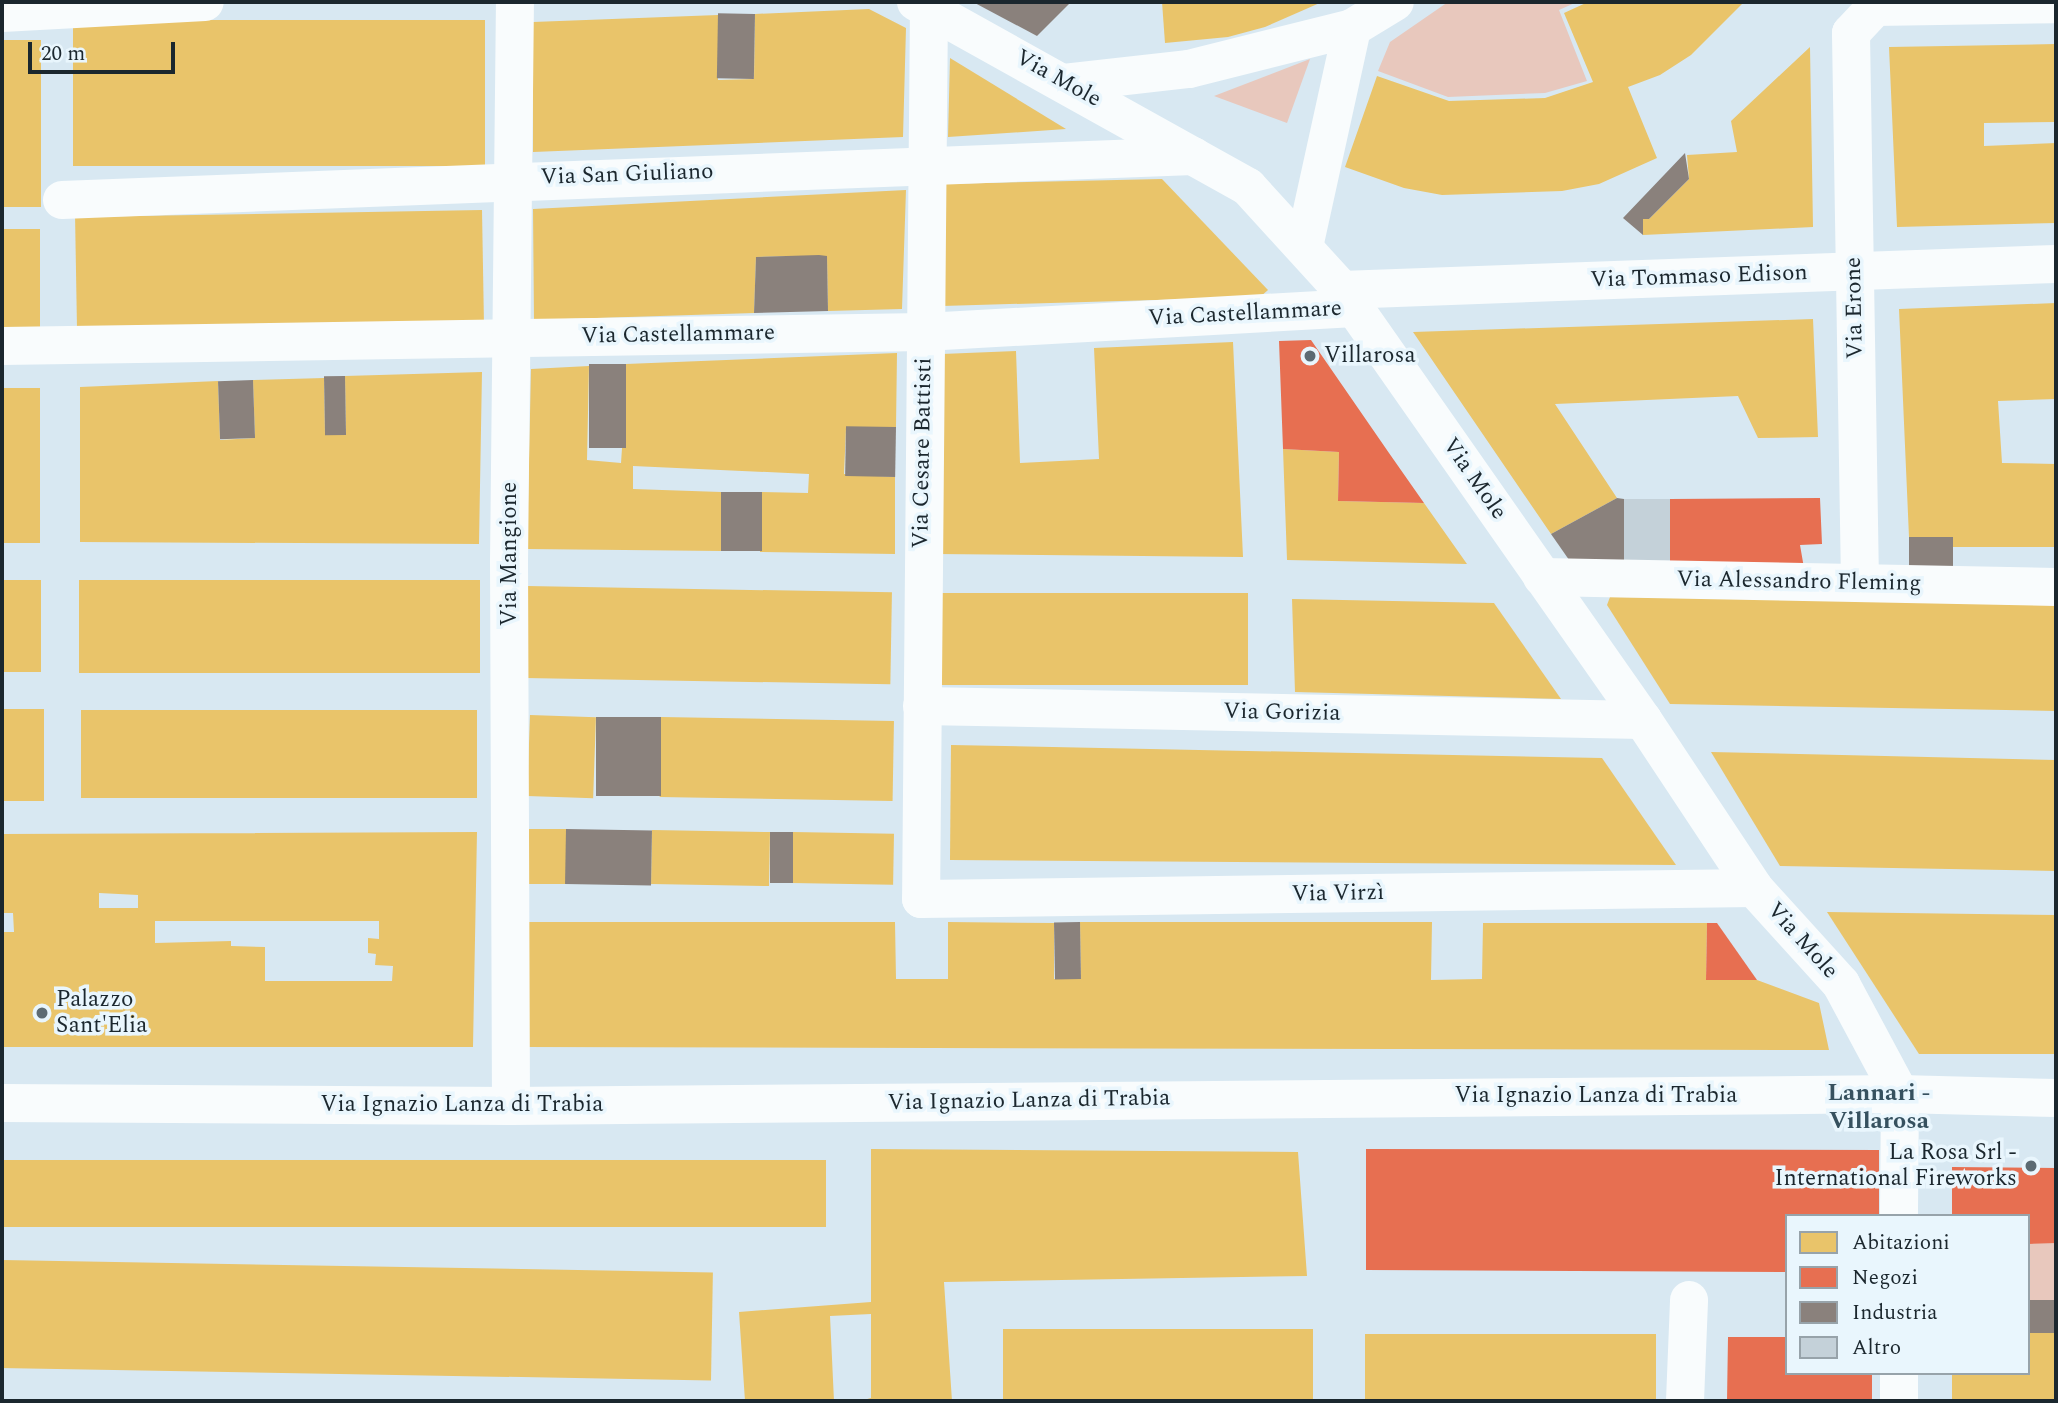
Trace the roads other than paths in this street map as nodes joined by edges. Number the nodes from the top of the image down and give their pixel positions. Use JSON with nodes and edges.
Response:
{"nodes":[{"id":1,"x":205,"y":2,"type":"edge"},
{"id":2,"x":515,"y":2,"type":"edge"},
{"id":3,"x":1395,"y":2,"type":"edge"},
{"id":4,"x":923,"y":4,"type":"edge"},
{"id":5,"x":2056,"y":4,"type":"edge"},
{"id":6,"x":55,"y":6,"type":"edge"},
{"id":7,"x":2,"y":13,"type":"edge"},
{"id":8,"x":1869,"y":14,"type":"edge"},
{"id":9,"x":1352,"y":28,"type":"junction"},
{"id":10,"x":1065,"y":83,"type":"junction"},
{"id":11,"x":1193,"y":156,"type":"junction"},
{"id":12,"x":927,"y":163,"type":"junction"},
{"id":13,"x":513,"y":179,"type":"junction"},
{"id":14,"x":62,"y":200,"type":"dead end"},
{"id":15,"x":1304,"y":247,"type":"junction"},
{"id":16,"x":2056,"y":264,"type":"edge"},
{"id":17,"x":1855,"y":271,"type":"junction"},
{"id":18,"x":1348,"y":299,"type":"junction"},
{"id":19,"x":925,"y":332,"type":"junction"},
{"id":20,"x":511,"y":337,"type":"junction"},
{"id":21,"x":2,"y":346,"type":"edge"},
{"id":22,"x":1542,"y":577,"type":"junction"},
{"id":23,"x":1860,"y":583,"type":"junction"},
{"id":24,"x":2056,"y":587,"type":"edge"},
{"id":25,"x":922,"y":706,"type":"junction"},
{"id":26,"x":1643,"y":720,"type":"junction"},
{"id":27,"x":1754,"y":888,"type":"junction"},
{"id":28,"x":921,"y":899,"type":"joint"},
{"id":29,"x":1900,"y":1094,"type":"junction"},
{"id":30,"x":2056,"y":1098,"type":"edge"},
{"id":31,"x":2,"y":1103,"type":"edge"},
{"id":32,"x":511,"y":1106,"type":"junction"},
{"id":33,"x":1899,"y":1214,"type":"edge"},
{"id":34,"x":1689,"y":1300,"type":"dead end"},
{"id":35,"x":1899,"y":1375,"type":"edge"},
{"id":36,"x":1685,"y":1401,"type":"edge"},
{"id":37,"x":1899,"y":1401,"type":"edge"}],
"edges":[{"from":1,"to":6,"type":"street"},
{"from":2,"to":13,"type":"street","name":"Via Mangione"},
{"from":3,"to":9,"type":"street"},
{"from":4,"to":10,"type":"street","name":"Via Mole"},
{"from":4,"to":12,"type":"street","name":"Via Cesare Battisti"},
{"from":5,"to":8,"type":"street"},
{"from":6,"to":7,"type":"street"},
{"from":8,"to":17,"type":"street","name":"Via Erone"},
{"from":9,"to":10,"type":"street"},
{"from":9,"to":15,"type":"street"},
{"from":10,"to":11,"type":"street","name":"Via Mole"},
{"from":11,"to":12,"type":"street","name":"Via San Giuliano"},
{"from":11,"to":15,"type":"street","name":"Via Mole"},
{"from":12,"to":13,"type":"street","name":"Via San Giuliano"},
{"from":12,"to":19,"type":"street","name":"Via Cesare Battisti"},
{"from":13,"to":14,"type":"street","name":"Via San Giuliano"},
{"from":13,"to":20,"type":"street","name":"Via Mangione"},
{"from":15,"to":18,"type":"street","name":"Via Mole"},
{"from":16,"to":17,"type":"street","name":"Via Tommaso Edison"},
{"from":17,"to":18,"type":"street","name":"Via Tommaso Edison"},
{"from":17,"to":23,"type":"street","name":"Via Erone"},
{"from":18,"to":19,"type":"street","name":"Via Castellammare"},
{"from":18,"to":22,"type":"street","name":"Via Mole"},
{"from":19,"to":20,"type":"street","name":"Via Castellammare"},
{"from":19,"to":25,"type":"street","name":"Via Cesare Battisti"},
{"from":20,"to":21,"type":"street","name":"Via Castellammare"},
{"from":20,"to":32,"type":"street","name":"Via Mangione"},
{"from":22,"to":23,"type":"street","name":"Via Alessandro Fleming"},
{"from":22,"to":26,"type":"street","name":"Via Mole"},
{"from":23,"to":24,"type":"street","name":"Via Alessandro Fleming"},
{"from":25,"to":26,"type":"street","name":"Via Gorizia"},
{"from":25,"to":28,"type":"street","name":"Via Cesare Battisti"},
{"from":26,"to":27,"type":"street","name":"Via Mole"},
{"from":27,"to":28,"type":"street","name":"Via Virzì"},
{"from":27,"to":29,"type":"street","name":"Via Mole"},
{"from":29,"to":30,"type":"street","name":"Via Ignazio Lanza di Trabia"},
{"from":29,"to":32,"type":"street","name":"Via Ignazio Lanza di Trabia"},
{"from":29,"to":33,"type":"street"},
{"from":31,"to":32,"type":"street","name":"Via Ignazio Lanza di Trabia"},
{"from":34,"to":36,"type":"street"},
{"from":35,"to":37,"type":"street"}]}
